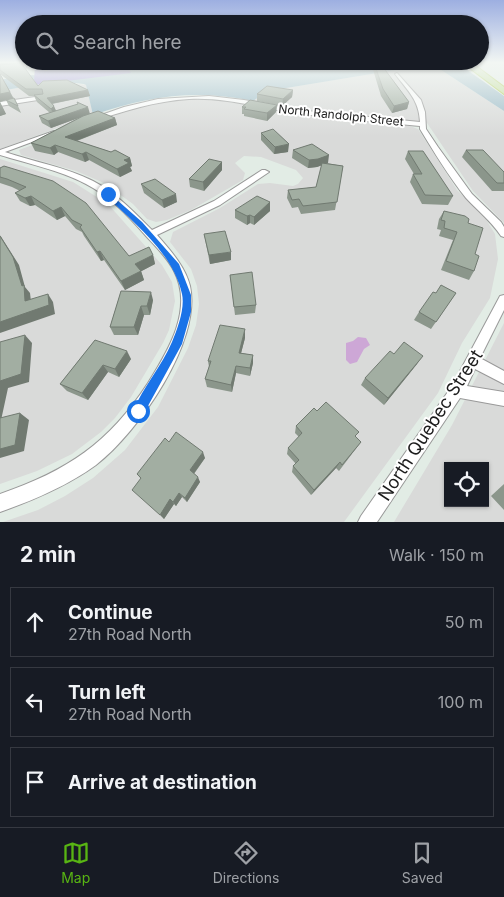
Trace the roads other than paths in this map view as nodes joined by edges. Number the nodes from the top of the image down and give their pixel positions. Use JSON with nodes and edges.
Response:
{"nodes":[{"id":1,"x":408,"y":87,"type":"edge"},
{"id":2,"x":42,"y":98,"type":"edge"},
{"id":3,"x":0,"y":104,"type":"edge"},
{"id":4,"x":88,"y":121,"type":"edge"},
{"id":5,"x":422,"y":124,"type":"junction"},
{"id":6,"x":62,"y":130,"type":"edge"},
{"id":7,"x":0,"y":152,"type":"edge"},
{"id":8,"x":265,"y":172,"type":"dead end"},
{"id":9,"x":504,"y":234,"type":"edge"},
{"id":10,"x":150,"y":235,"type":"junction"},
{"id":11,"x":504,"y":299,"type":"edge"},
{"id":12,"x":473,"y":361,"type":"junction"},
{"id":13,"x":504,"y":378,"type":"edge"},
{"id":14,"x":457,"y":391,"type":"junction"},
{"id":15,"x":504,"y":399,"type":"edge"},
{"id":16,"x":0,"y":503,"type":"edge"},
{"id":17,"x":367,"y":522,"type":"edge"}],
"edges":[{"from":1,"to":5,"type":"street"},
{"from":2,"to":3,"type":"street"},
{"from":4,"to":5,"type":"street","name":"North Randolph Street"},
{"from":5,"to":9,"type":"street"},
{"from":6,"to":7,"type":"street"},
{"from":7,"to":10,"type":"street"},
{"from":8,"to":10,"type":"street"},
{"from":10,"to":16,"type":"street"},
{"from":11,"to":12,"type":"street","name":"North Quebec Street"},
{"from":12,"to":13,"type":"street"},
{"from":12,"to":14,"type":"street","name":"North Quebec Street"},
{"from":14,"to":15,"type":"street"},
{"from":14,"to":17,"type":"street","name":"North Quebec Street"}]}
